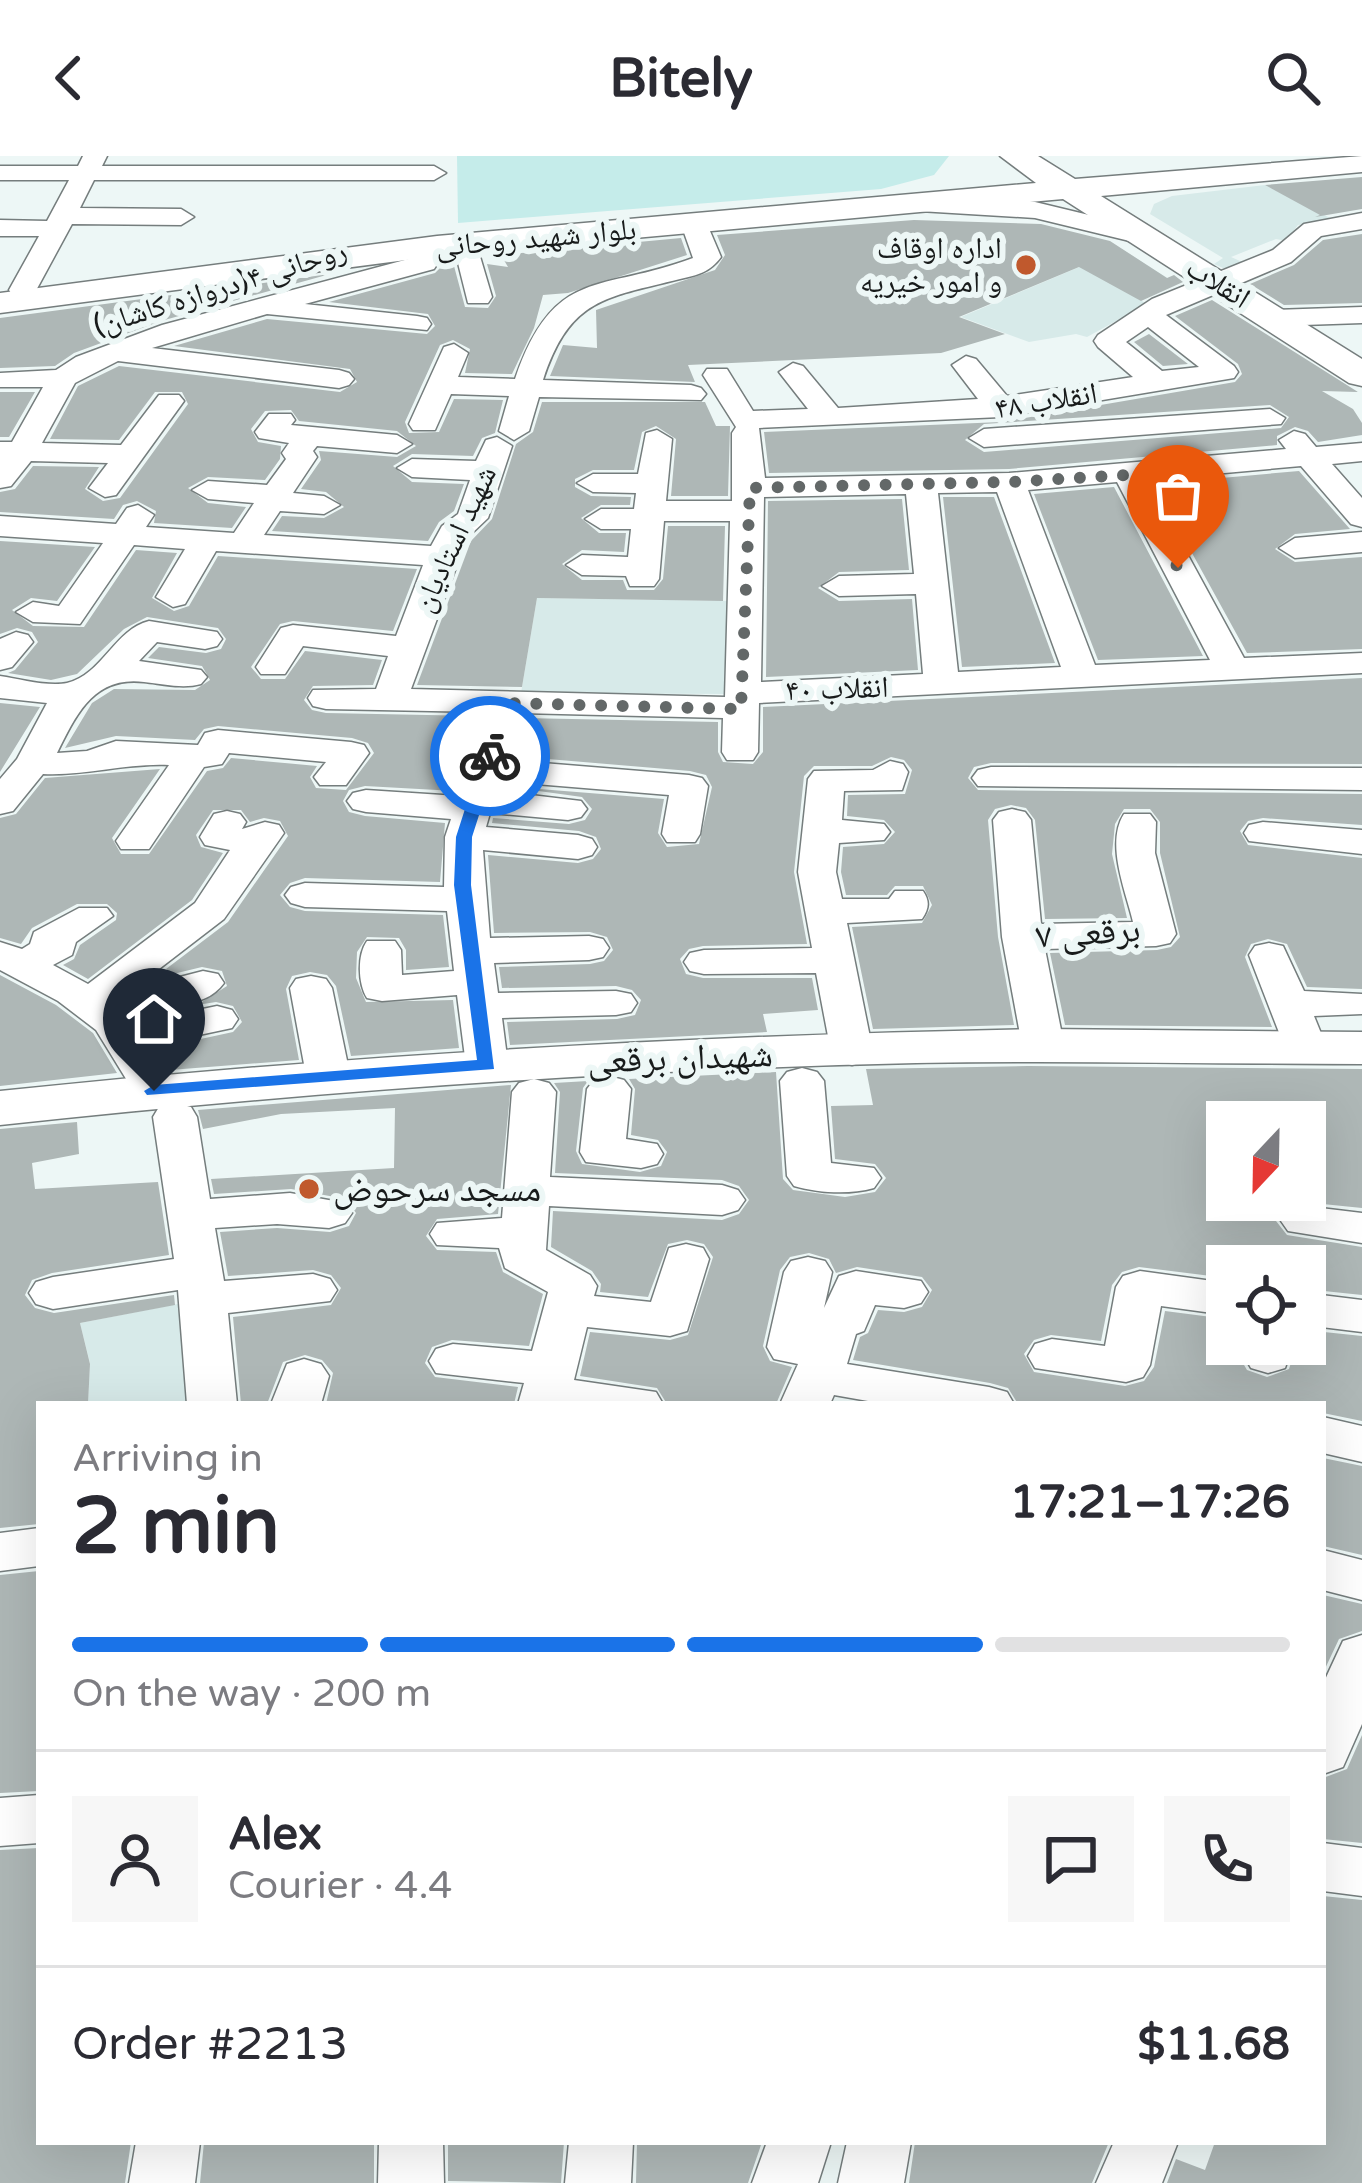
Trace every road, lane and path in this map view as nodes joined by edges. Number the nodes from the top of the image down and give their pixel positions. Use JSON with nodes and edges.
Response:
{"nodes":[{"id":1,"x":993,"y":156,"type":"edge"},
{"id":2,"x":1016,"y":156,"type":"edge"},
{"id":3,"x":1334,"y":156,"type":"edge"},
{"id":4,"x":1362,"y":163,"type":"edge"},
{"id":5,"x":91,"y":165,"type":"edge"},
{"id":6,"x":0,"y":173,"type":"edge"},
{"id":7,"x":1179,"y":176,"type":"junction"},
{"id":8,"x":1050,"y":178,"type":"edge"},
{"id":9,"x":910,"y":202,"type":"junction"},
{"id":10,"x":434,"y":203,"type":"edge"},
{"id":11,"x":181,"y":217,"type":"dead end"},
{"id":12,"x":1362,"y":221,"type":"edge"},
{"id":13,"x":62,"y":222,"type":"junction"},
{"id":14,"x":694,"y":224,"type":"junction"},
{"id":15,"x":0,"y":228,"type":"edge"},
{"id":16,"x":1142,"y":236,"type":"junction"},
{"id":17,"x":1221,"y":284,"type":"junction"},
{"id":18,"x":8,"y":295,"type":"edge"},
{"id":19,"x":478,"y":297,"type":"dead end"},
{"id":20,"x":256,"y":307,"type":"junction"},
{"id":21,"x":1148,"y":314,"type":"junction"},
{"id":22,"x":1362,"y":315,"type":"edge"},
{"id":23,"x":1274,"y":318,"type":"junction"},
{"id":24,"x":355,"y":319,"type":"junction"},
{"id":25,"x":417,"y":324,"type":"dead end"},
{"id":26,"x":112,"y":352,"type":"junction"},
{"id":27,"x":454,"y":352,"type":"dead end"},
{"id":28,"x":966,"y":365,"type":"dead end"},
{"id":29,"x":1359,"y":371,"type":"edge"},
{"id":30,"x":793,"y":372,"type":"dead end"},
{"id":31,"x":717,"y":375,"type":"dead end"},
{"id":32,"x":1156,"y":381,"type":"junction"},
{"id":33,"x":190,"y":385,"type":"junction"},
{"id":34,"x":440,"y":385,"type":"junction"},
{"id":35,"x":527,"y":388,"type":"junction"},
{"id":36,"x":56,"y":390,"type":"junction"},
{"id":37,"x":3,"y":392,"type":"edge"},
{"id":38,"x":1243,"y":393,"type":"dead end"},
{"id":39,"x":692,"y":394,"type":"dead end"},
{"id":40,"x":1001,"y":408,"type":"junction"},
{"id":41,"x":831,"y":418,"type":"junction"},
{"id":42,"x":1270,"y":418,"type":"junction"},
{"id":43,"x":280,"y":420,"type":"dead end"},
{"id":44,"x":424,"y":424,"type":"dead end"},
{"id":45,"x":746,"y":427,"type":"junction"},
{"id":46,"x":308,"y":437,"type":"junction"},
{"id":47,"x":921,"y":441,"type":"dead end"},
{"id":48,"x":500,"y":449,"type":"junction"},
{"id":49,"x":11,"y":452,"type":"edge"},
{"id":50,"x":1362,"y":452,"type":"edge"},
{"id":51,"x":130,"y":454,"type":"junction"},
{"id":52,"x":1309,"y":454,"type":"junction"},
{"id":53,"x":594,"y":471,"type":"dead end"},
{"id":54,"x":1129,"y":475,"type":"junction"},
{"id":55,"x":0,"y":479,"type":"edge"},
{"id":56,"x":1009,"y":482,"type":"junction"},
{"id":57,"x":921,"y":484,"type":"junction"},
{"id":58,"x":105,"y":488,"type":"dead end"},
{"id":59,"x":272,"y":488,"type":"junction"},
{"id":60,"x":207,"y":496,"type":"dead end"},
{"id":61,"x":325,"y":496,"type":"dead end"},
{"id":62,"x":748,"y":499,"type":"junction"},
{"id":63,"x":649,"y":514,"type":"junction"},
{"id":64,"x":1362,"y":517,"type":"edge"},
{"id":65,"x":134,"y":522,"type":"junction"},
{"id":66,"x":0,"y":526,"type":"edge"},
{"id":67,"x":206,"y":541,"type":"junction"},
{"id":68,"x":1362,"y":542,"type":"edge"},
{"id":69,"x":1295,"y":548,"type":"dead end"},
{"id":70,"x":255,"y":556,"type":"junction"},
{"id":71,"x":443,"y":557,"type":"junction"},
{"id":72,"x":933,"y":584,"type":"junction"},
{"id":73,"x":839,"y":586,"type":"dead end"},
{"id":74,"x":173,"y":597,"type":"dead end"},
{"id":75,"x":16,"y":638,"type":"edge"},
{"id":76,"x":407,"y":648,"type":"junction"},
{"id":77,"x":130,"y":650,"type":"junction"},
{"id":78,"x":1362,"y":663,"type":"edge"},
{"id":79,"x":273,"y":667,"type":"dead end"},
{"id":80,"x":1234,"y":672,"type":"junction"},
{"id":81,"x":1082,"y":678,"type":"junction"},
{"id":82,"x":941,"y":684,"type":"junction"},
{"id":83,"x":0,"y":687,"type":"edge"},
{"id":84,"x":69,"y":695,"type":"junction"},
{"id":85,"x":326,"y":698,"type":"dead end"},
{"id":86,"x":389,"y":700,"type":"junction"},
{"id":87,"x":742,"y":700,"type":"junction"},
{"id":88,"x":505,"y":703,"type":"junction"},
{"id":89,"x":740,"y":752,"type":"dead end"},
{"id":90,"x":202,"y":756,"type":"junction"},
{"id":91,"x":287,"y":764,"type":"dead end"},
{"id":92,"x":333,"y":777,"type":"dead end"},
{"id":93,"x":991,"y":778,"type":"dead end"},
{"id":94,"x":1362,"y":779,"type":"edge"},
{"id":95,"x":10,"y":797,"type":"edge"},
{"id":96,"x":366,"y":801,"type":"dead end"},
{"id":97,"x":475,"y":804,"type":"junction"},
{"id":98,"x":816,"y":804,"type":"junction"},
{"id":99,"x":568,"y":808,"type":"dead end"},
{"id":100,"x":1012,"y":820,"type":"dead end"},
{"id":101,"x":1137,"y":822,"type":"dead end"},
{"id":102,"x":1263,"y":833,"type":"dead end"},
{"id":103,"x":681,"y":834,"type":"dead end"},
{"id":104,"x":257,"y":839,"type":"dead end"},
{"id":105,"x":134,"y":841,"type":"dead end"},
{"id":106,"x":1362,"y":842,"type":"edge"},
{"id":107,"x":578,"y":847,"type":"dead end"},
{"id":108,"x":464,"y":892,"type":"junction"},
{"id":109,"x":305,"y":895,"type":"dead end"},
{"id":110,"x":909,"y":899,"type":"dead end"},
{"id":111,"x":825,"y":911,"type":"junction"},
{"id":112,"x":93,"y":916,"type":"dead end"},
{"id":113,"x":1022,"y":937,"type":"junction"},
{"id":114,"x":589,"y":948,"type":"dead end"},
{"id":115,"x":381,"y":950,"type":"dead end"},
{"id":116,"x":1269,"y":955,"type":"dead end"},
{"id":117,"x":11,"y":959,"type":"edge"},
{"id":118,"x":834,"y":960,"type":"junction"},
{"id":119,"x":704,"y":962,"type":"dead end"},
{"id":120,"x":134,"y":970,"type":"junction"},
{"id":121,"x":475,"y":980,"type":"junction"},
{"id":122,"x":311,"y":988,"type":"dead end"},
{"id":123,"x":93,"y":1000,"type":"junction"},
{"id":124,"x":616,"y":1003,"type":"dead end"},
{"id":125,"x":1298,"y":1025,"type":"junction"},
{"id":126,"x":1356,"y":1026,"type":"edge"},
{"id":127,"x":128,"y":1036,"type":"junction"},
{"id":128,"x":1043,"y":1045,"type":"junction"},
{"id":129,"x":852,"y":1052,"type":"junction"},
{"id":130,"x":487,"y":1065,"type":"junction"},
{"id":131,"x":328,"y":1075,"type":"junction"},
{"id":132,"x":1362,"y":1079,"type":"edge"},
{"id":133,"x":802,"y":1081,"type":"junction"},
{"id":134,"x":609,"y":1089,"type":"junction"},
{"id":135,"x":535,"y":1092,"type":"junction"},
{"id":136,"x":164,"y":1104,"type":"junction"},
{"id":137,"x":0,"y":1108,"type":"edge"},
{"id":138,"x":0,"y":1136,"type":"edge"},
{"id":139,"x":641,"y":1154,"type":"dead end"},
{"id":140,"x":858,"y":1178,"type":"dead end"},
{"id":141,"x":722,"y":1200,"type":"dead end"},
{"id":142,"x":526,"y":1212,"type":"junction"},
{"id":143,"x":329,"y":1213,"type":"dead end"},
{"id":144,"x":190,"y":1215,"type":"junction"},
{"id":145,"x":1304,"y":1221,"type":"dead end"},
{"id":146,"x":1362,"y":1228,"type":"edge"},
{"id":147,"x":453,"y":1234,"type":"dead end"},
{"id":148,"x":686,"y":1259,"type":"dead end"},
{"id":149,"x":808,"y":1271,"type":"dead end"},
{"id":150,"x":202,"y":1285,"type":"junction"},
{"id":151,"x":313,"y":1290,"type":"dead end"},
{"id":152,"x":904,"y":1292,"type":"dead end"},
{"id":153,"x":53,"y":1293,"type":"dead end"},
{"id":154,"x":1206,"y":1296,"type":"edge"},
{"id":155,"x":567,"y":1309,"type":"junction"},
{"id":156,"x":1326,"y":1312,"type":"edge"},
{"id":157,"x":1362,"y":1316,"type":"edge"},
{"id":158,"x":1052,"y":1356,"type":"dead end"},
{"id":159,"x":453,"y":1360,"type":"dead end"},
{"id":160,"x":817,"y":1377,"type":"edge"},
{"id":161,"x":1123,"y":1385,"type":"edge"},
{"id":162,"x":547,"y":1389,"type":"edge"},
{"id":163,"x":212,"y":1401,"type":"edge"},
{"id":164,"x":620,"y":1401,"type":"edge"},
{"id":165,"x":969,"y":1401,"type":"edge"},
{"id":166,"x":1326,"y":1437,"type":"edge"},
{"id":167,"x":1362,"y":1444,"type":"edge"},
{"id":168,"x":36,"y":1547,"type":"edge"},
{"id":169,"x":0,"y":1552,"type":"edge"},
{"id":170,"x":1326,"y":1571,"type":"edge"},
{"id":171,"x":1362,"y":1580,"type":"edge"},
{"id":172,"x":1362,"y":1656,"type":"edge"},
{"id":173,"x":1326,"y":1744,"type":"edge"},
{"id":174,"x":36,"y":1819,"type":"edge"},
{"id":175,"x":0,"y":1822,"type":"edge"},
{"id":176,"x":1326,"y":1867,"type":"edge"},
{"id":177,"x":1362,"y":1872,"type":"edge"},
{"id":178,"x":168,"y":2145,"type":"edge"},
{"id":179,"x":411,"y":2145,"type":"edge"},
{"id":180,"x":602,"y":2145,"type":"edge"},
{"id":181,"x":798,"y":2145,"type":"edge"},
{"id":182,"x":878,"y":2145,"type":"edge"},
{"id":183,"x":1145,"y":2145,"type":"edge"},
{"id":184,"x":162,"y":2183,"type":"edge"},
{"id":185,"x":411,"y":2183,"type":"edge"},
{"id":186,"x":598,"y":2183,"type":"edge"},
{"id":187,"x":785,"y":2183,"type":"edge"},
{"id":188,"x":871,"y":2183,"type":"edge"},
{"id":189,"x":1129,"y":2183,"type":"edge"}],
"edges":[{"from":1,"to":8,"type":"main road"},
{"from":1,"to":9,"type":"main road"},
{"from":2,"to":8,"type":"main road"},
{"from":3,"to":7,"type":"main road"},
{"from":4,"to":7,"type":"main road"},
{"from":5,"to":6,"type":"street"},
{"from":5,"to":10,"type":"street"},
{"from":5,"to":13,"type":"street"},
{"from":7,"to":8,"type":"main road","name":"بلوار شهید روحانی"},
{"from":7,"to":8,"type":"main road"},
{"from":7,"to":16,"type":"main road"},
{"from":8,"to":9,"type":"main road","name":"بلوار شهید روحانی"},
{"from":8,"to":16,"type":"main road","name":"انقلاب"},
{"from":9,"to":10,"type":"main road","name":"بلوار شهید روحانی"},
{"from":9,"to":14,"type":"main road","name":"بلوار شهید روحانی"},
{"from":9,"to":16,"type":"street"},
{"from":10,"to":14,"type":"main road","name":"بلوار شهید روحانی"},
{"from":10,"to":18,"type":"main road","name":"بلوار شهید روحانی"},
{"from":10,"to":19,"type":"street"},
{"from":10,"to":20,"type":"street","name":"روحانی ۴(دروازه کاشان)"},
{"from":11,"to":13,"type":"street"},
{"from":12,"to":17,"type":"street","name":"انقلاب ۴۸"},
{"from":13,"to":15,"type":"street"},
{"from":13,"to":18,"type":"street"},
{"from":14,"to":35,"type":"street","name":"شهید استادیان"},
{"from":16,"to":17,"type":"main road","name":"انقلاب"},
{"from":17,"to":21,"type":"street","name":"انقلاب ۴۸"},
{"from":17,"to":23,"type":"main road","name":"انقلاب"},
{"from":20,"to":24,"type":"street"},
{"from":20,"to":26,"type":"street","name":"روحانی ۴(دروازه کاشان)"},
{"from":21,"to":32,"type":"street","name":"انقلاب ۴۸"},
{"from":21,"to":32,"type":"street"},
{"from":22,"to":23,"type":"street"},
{"from":23,"to":29,"type":"main road","name":"انقلاب"},
{"from":24,"to":25,"type":"street"},
{"from":24,"to":33,"type":"street"},
{"from":26,"to":33,"type":"street"},
{"from":26,"to":36,"type":"street","name":"روحانی ۴(دروازه کاشان)"},
{"from":27,"to":34,"type":"street"},
{"from":28,"to":40,"type":"street"},
{"from":30,"to":41,"type":"street"},
{"from":31,"to":45,"type":"street"},
{"from":32,"to":40,"type":"street","name":"انقلاب ۴۸"},
{"from":33,"to":51,"type":"street"},
{"from":34,"to":35,"type":"street"},
{"from":34,"to":44,"type":"street"},
{"from":35,"to":39,"type":"street"},
{"from":35,"to":48,"type":"street","name":"شهید استادیان"},
{"from":36,"to":37,"type":"street"},
{"from":36,"to":49,"type":"street"},
{"from":38,"to":42,"type":"street"},
{"from":40,"to":41,"type":"street","name":"انقلاب ۴۸"},
{"from":41,"to":45,"type":"street","name":"انقلاب ۴۸"},
{"from":42,"to":47,"type":"street"},
{"from":42,"to":52,"type":"street"},
{"from":43,"to":46,"type":"street"},
{"from":45,"to":62,"type":"street"},
{"from":46,"to":48,"type":"street"},
{"from":46,"to":59,"type":"street"},
{"from":48,"to":71,"type":"street","name":"شهید استادیان"},
{"from":49,"to":51,"type":"street"},
{"from":49,"to":55,"type":"street"},
{"from":50,"to":52,"type":"street"},
{"from":51,"to":58,"type":"street"},
{"from":52,"to":54,"type":"street"},
{"from":52,"to":64,"type":"street"},
{"from":53,"to":63,"type":"street"},
{"from":54,"to":56,"type":"street"},
{"from":54,"to":80,"type":"street"},
{"from":56,"to":57,"type":"street"},
{"from":56,"to":81,"type":"street"},
{"from":57,"to":62,"type":"street"},
{"from":57,"to":72,"type":"street"},
{"from":59,"to":60,"type":"street"},
{"from":59,"to":61,"type":"street"},
{"from":59,"to":70,"type":"street"},
{"from":62,"to":63,"type":"street"},
{"from":62,"to":87,"type":"street"},
{"from":63,"to":63,"type":"street"},
{"from":65,"to":66,"type":"street"},
{"from":65,"to":67,"type":"street"},
{"from":65,"to":75,"type":"street"},
{"from":67,"to":70,"type":"street"},
{"from":67,"to":74,"type":"street"},
{"from":68,"to":69,"type":"street"},
{"from":70,"to":71,"type":"street"},
{"from":71,"to":76,"type":"street","name":"شهید استادیان"},
{"from":72,"to":73,"type":"street"},
{"from":72,"to":82,"type":"street"},
{"from":76,"to":79,"type":"street"},
{"from":76,"to":86,"type":"street","name":"شهید استادیان"},
{"from":77,"to":77,"type":"street"},
{"from":77,"to":84,"type":"street"},
{"from":78,"to":80,"type":"street","name":"انقلاب ۴۰"},
{"from":80,"to":81,"type":"street","name":"انقلاب ۴۰"},
{"from":81,"to":82,"type":"street","name":"انقلاب ۴۰"},
{"from":82,"to":87,"type":"street","name":"انقلاب ۴۰"},
{"from":83,"to":84,"type":"street"},
{"from":84,"to":95,"type":"street"},
{"from":85,"to":86,"type":"street","name":"انقلاب ۴۰"},
{"from":86,"to":88,"type":"street","name":"انقلاب ۴۰"},
{"from":87,"to":88,"type":"street","name":"انقلاب ۴۰"},
{"from":87,"to":89,"type":"street"},
{"from":88,"to":97,"type":"street"},
{"from":90,"to":91,"type":"street"},
{"from":90,"to":92,"type":"street"},
{"from":90,"to":95,"type":"street"},
{"from":90,"to":105,"type":"street"},
{"from":93,"to":94,"type":"street"},
{"from":96,"to":97,"type":"street"},
{"from":97,"to":99,"type":"street"},
{"from":97,"to":103,"type":"street"},
{"from":97,"to":107,"type":"street"},
{"from":97,"to":108,"type":"street"},
{"from":98,"to":98,"type":"street"},
{"from":98,"to":111,"type":"street"},
{"from":100,"to":113,"type":"street"},
{"from":101,"to":113,"type":"street","name":"برقعی ۷"},
{"from":102,"to":106,"type":"street"},
{"from":104,"to":120,"type":"street"},
{"from":108,"to":109,"type":"street"},
{"from":108,"to":121,"type":"street"},
{"from":110,"to":111,"type":"street"},
{"from":111,"to":118,"type":"street"},
{"from":112,"to":117,"type":"street"},
{"from":113,"to":128,"type":"street","name":"برقعی ۷"},
{"from":114,"to":121,"type":"street"},
{"from":115,"to":121,"type":"street"},
{"from":116,"to":125,"type":"street"},
{"from":117,"to":123,"type":"street"},
{"from":118,"to":119,"type":"street"},
{"from":118,"to":129,"type":"street"},
{"from":120,"to":123,"type":"street"},
{"from":120,"to":127,"type":"street"},
{"from":121,"to":124,"type":"street"},
{"from":121,"to":130,"type":"street"},
{"from":122,"to":131,"type":"street"},
{"from":123,"to":127,"type":"street"},
{"from":125,"to":126,"type":"main road","name":"شهیدان برقعی"},
{"from":125,"to":128,"type":"main road","name":"شهیدان برقعی"},
{"from":127,"to":136,"type":"street"},
{"from":128,"to":129,"type":"main road","name":"شهیدان برقعی"},
{"from":129,"to":130,"type":"main road","name":"شهیدان برقعی"},
{"from":130,"to":131,"type":"main road","name":"شهیدان برقعی"},
{"from":131,"to":136,"type":"main road","name":"شهیدان برقعی"},
{"from":132,"to":133,"type":"main road","name":"شهیدان برقعی"},
{"from":133,"to":134,"type":"main road","name":"شهیدان برقعی"},
{"from":133,"to":140,"type":"street"},
{"from":134,"to":135,"type":"main road","name":"شهیدان برقعی"},
{"from":134,"to":139,"type":"street"},
{"from":135,"to":136,"type":"main road","name":"شهیدان برقعی"},
{"from":135,"to":142,"type":"street"},
{"from":136,"to":137,"type":"main road","name":"شهیدان برقعی"},
{"from":136,"to":138,"type":"main road","name":"شهیدان برقعی"},
{"from":136,"to":144,"type":"street"},
{"from":141,"to":142,"type":"street"},
{"from":142,"to":147,"type":"street"},
{"from":142,"to":155,"type":"street"},
{"from":143,"to":144,"type":"street"},
{"from":144,"to":150,"type":"street"},
{"from":145,"to":146,"type":"street"},
{"from":148,"to":155,"type":"street"},
{"from":149,"to":160,"type":"street"},
{"from":150,"to":151,"type":"street"},
{"from":150,"to":153,"type":"street"},
{"from":150,"to":163,"type":"street"},
{"from":152,"to":160,"type":"street"},
{"from":154,"to":161,"type":"street"},
{"from":155,"to":162,"type":"street"},
{"from":156,"to":157,"type":"street"},
{"from":158,"to":161,"type":"street"},
{"from":159,"to":162,"type":"street"},
{"from":160,"to":165,"type":"street"},
{"from":162,"to":164,"type":"street"},
{"from":166,"to":167,"type":"street"},
{"from":168,"to":169,"type":"street"},
{"from":170,"to":171,"type":"street"},
{"from":172,"to":173,"type":"street"},
{"from":174,"to":175,"type":"street"},
{"from":176,"to":177,"type":"street"},
{"from":178,"to":184,"type":"street"},
{"from":179,"to":185,"type":"street"},
{"from":180,"to":186,"type":"street"},
{"from":181,"to":187,"type":"street"},
{"from":182,"to":188,"type":"street"},
{"from":183,"to":189,"type":"street"}]}
